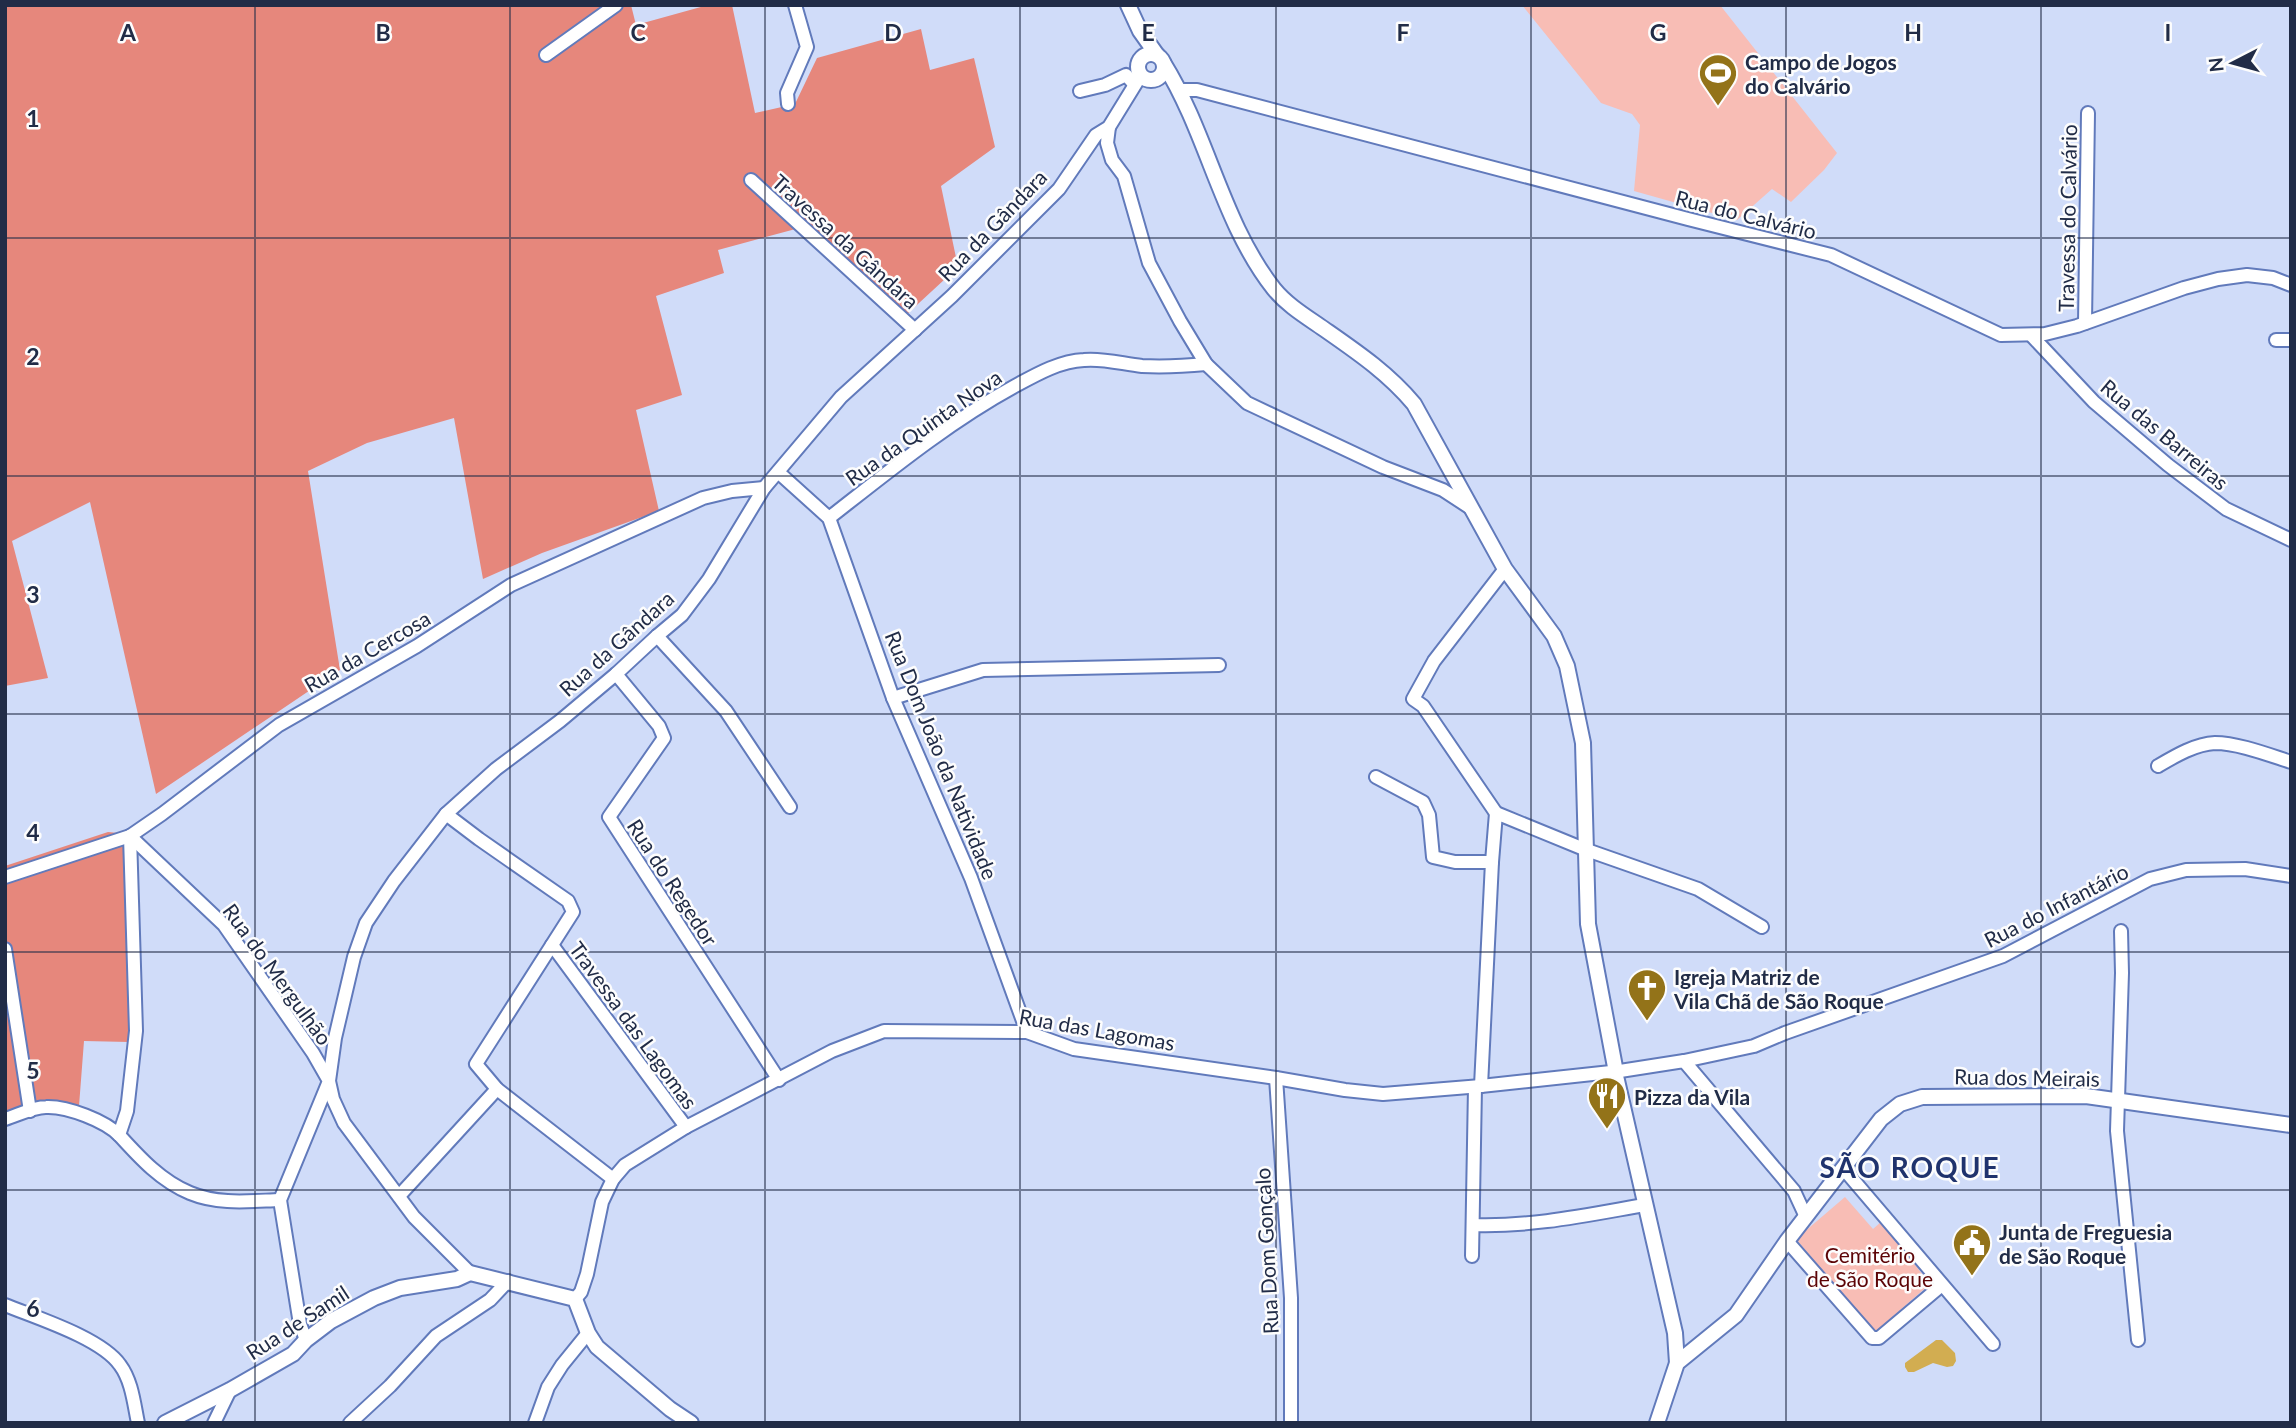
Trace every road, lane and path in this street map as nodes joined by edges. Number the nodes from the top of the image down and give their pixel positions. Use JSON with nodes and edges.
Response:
{"nodes":[{"id":1,"x":616,"y":5,"type":"edge"},
{"id":2,"x":795,"y":5,"type":"edge"},
{"id":3,"x":1128,"y":5,"type":"edge"},
{"id":4,"x":546,"y":55,"type":"dead end"},
{"id":5,"x":1154,"y":59,"type":"junction"},
{"id":6,"x":1143,"y":79,"type":"junction"},
{"id":7,"x":1180,"y":90,"type":"junction"},
{"id":8,"x":1080,"y":91,"type":"dead end"},
{"id":9,"x":788,"y":104,"type":"dead end"},
{"id":10,"x":2088,"y":113,"type":"dead end"},
{"id":11,"x":1109,"y":127,"type":"junction"},
{"id":12,"x":751,"y":180,"type":"dead end"},
{"id":13,"x":2291,"y":285,"type":"edge"},
{"id":14,"x":2085,"y":323,"type":"junction"},
{"id":15,"x":915,"y":330,"type":"junction"},
{"id":16,"x":2031,"y":335,"type":"junction"},
{"id":17,"x":2276,"y":340,"type":"dead end"},
{"id":18,"x":2291,"y":340,"type":"edge"},
{"id":19,"x":1206,"y":364,"type":"junction"},
{"id":20,"x":779,"y":472,"type":"junction"},
{"id":21,"x":764,"y":488,"type":"junction"},
{"id":22,"x":1469,"y":507,"type":"junction"},
{"id":23,"x":829,"y":518,"type":"junction"},
{"id":24,"x":2291,"y":540,"type":"edge"},
{"id":25,"x":1505,"y":569,"type":"junction"},
{"id":26,"x":657,"y":636,"type":"junction"},
{"id":27,"x":1219,"y":665,"type":"dead end"},
{"id":28,"x":617,"y":674,"type":"junction"},
{"id":29,"x":893,"y":698,"type":"junction"},
{"id":30,"x":2291,"y":762,"type":"edge"},
{"id":31,"x":2158,"y":766,"type":"dead end"},
{"id":32,"x":1376,"y":777,"type":"dead end"},
{"id":33,"x":790,"y":807,"type":"dead end"},
{"id":34,"x":1496,"y":813,"type":"junction"},
{"id":35,"x":446,"y":814,"type":"junction"},
{"id":36,"x":130,"y":836,"type":"junction"},
{"id":37,"x":1584,"y":849,"type":"junction"},
{"id":38,"x":1492,"y":862,"type":"junction"},
{"id":39,"x":2291,"y":876,"type":"edge"},
{"id":40,"x":5,"y":877,"type":"edge"},
{"id":41,"x":1762,"y":928,"type":"dead end"},
{"id":42,"x":2121,"y":931,"type":"dead end"},
{"id":43,"x":552,"y":945,"type":"junction"},
{"id":44,"x":5,"y":949,"type":"edge"},
{"id":45,"x":1027,"y":1032,"type":"junction"},
{"id":46,"x":1684,"y":1061,"type":"junction"},
{"id":47,"x":1615,"y":1071,"type":"junction"},
{"id":48,"x":1276,"y":1078,"type":"junction"},
{"id":49,"x":779,"y":1080,"type":"junction"},
{"id":50,"x":329,"y":1081,"type":"junction"},
{"id":51,"x":1478,"y":1087,"type":"junction"},
{"id":52,"x":497,"y":1089,"type":"junction"},
{"id":53,"x":2119,"y":1101,"type":"junction"},
{"id":54,"x":30,"y":1111,"type":"junction"},
{"id":55,"x":5,"y":1119,"type":"edge"},
{"id":56,"x":2291,"y":1125,"type":"edge"},
{"id":57,"x":686,"y":1127,"type":"junction"},
{"id":58,"x":119,"y":1135,"type":"junction"},
{"id":59,"x":1843,"y":1168,"type":"junction"},
{"id":60,"x":613,"y":1179,"type":"junction"},
{"id":61,"x":1794,"y":1191,"type":"junction"},
{"id":62,"x":399,"y":1196,"type":"junction"},
{"id":63,"x":280,"y":1200,"type":"junction"},
{"id":64,"x":1645,"y":1205,"type":"junction"},
{"id":65,"x":1812,"y":1210,"type":"junction"},
{"id":66,"x":1473,"y":1225,"type":"junction"},
{"id":67,"x":1787,"y":1241,"type":"junction"},
{"id":68,"x":1472,"y":1256,"type":"dead end"},
{"id":69,"x":470,"y":1273,"type":"junction"},
{"id":70,"x":508,"y":1281,"type":"junction"},
{"id":71,"x":1942,"y":1285,"type":"junction"},
{"id":72,"x":575,"y":1299,"type":"junction"},
{"id":73,"x":5,"y":1305,"type":"edge"},
{"id":74,"x":588,"y":1333,"type":"junction"},
{"id":75,"x":1675,"y":1333,"type":"junction"},
{"id":76,"x":306,"y":1340,"type":"junction"},
{"id":77,"x":2138,"y":1340,"type":"dead end"},
{"id":78,"x":1993,"y":1344,"type":"dead end"},
{"id":79,"x":1696,"y":1346,"type":"junction"},
{"id":80,"x":1677,"y":1363,"type":"junction"},
{"id":81,"x":230,"y":1390,"type":"junction"},
{"id":82,"x":138,"y":1423,"type":"edge"},
{"id":83,"x":165,"y":1423,"type":"edge"},
{"id":84,"x":214,"y":1423,"type":"edge"},
{"id":85,"x":350,"y":1423,"type":"edge"},
{"id":86,"x":534,"y":1423,"type":"edge"},
{"id":87,"x":691,"y":1423,"type":"edge"},
{"id":88,"x":1291,"y":1423,"type":"edge"},
{"id":89,"x":1657,"y":1423,"type":"edge"}],
"edges":[{"from":1,"to":4,"type":"street"},
{"from":2,"to":9,"type":"street"},
{"from":3,"to":5,"type":"street"},
{"from":5,"to":6,"type":"street"},
{"from":5,"to":6,"type":"street"},
{"from":5,"to":7,"type":"street"},
{"from":6,"to":7,"type":"street"},
{"from":6,"to":8,"type":"street"},
{"from":6,"to":11,"type":"street","name":"Rua da Gândara"},
{"from":7,"to":16,"type":"street","name":"Rua do Calvário"},
{"from":7,"to":22,"type":"street"},
{"from":10,"to":14,"type":"street","name":"Travessa do Calvário"},
{"from":11,"to":15,"type":"street","name":"Rua da Gândara"},
{"from":11,"to":19,"type":"street"},
{"from":12,"to":15,"type":"street","name":"Travessa da Gândara"},
{"from":13,"to":14,"type":"street","name":"Rua do Calvário"},
{"from":14,"to":16,"type":"street","name":"Rua do Calvário"},
{"from":15,"to":20,"type":"street","name":"Rua da Gândara"},
{"from":16,"to":24,"type":"street","name":"Rua das Barreiras"},
{"from":17,"to":18,"type":"street"},
{"from":19,"to":22,"type":"street"},
{"from":19,"to":23,"type":"street","name":"Rua da Quinta Nova"},
{"from":20,"to":21,"type":"street","name":"Rua da Gândara"},
{"from":20,"to":23,"type":"street","name":"Rua Dom João da Natividade"},
{"from":21,"to":26,"type":"street","name":"Rua da Gândara"},
{"from":21,"to":36,"type":"street","name":"Rua da Cercosa"},
{"from":22,"to":25,"type":"street"},
{"from":23,"to":29,"type":"street","name":"Rua Dom João da Natividade"},
{"from":25,"to":34,"type":"street"},
{"from":25,"to":37,"type":"street"},
{"from":26,"to":28,"type":"street","name":"Rua da Gândara"},
{"from":26,"to":33,"type":"street"},
{"from":27,"to":29,"type":"street"},
{"from":28,"to":35,"type":"street","name":"Rua da Gândara"},
{"from":28,"to":49,"type":"street","name":"Rua do Regedor"},
{"from":29,"to":45,"type":"street","name":"Rua Dom João da Natividade"},
{"from":30,"to":31,"type":"street"},
{"from":32,"to":38,"type":"street"},
{"from":34,"to":37,"type":"street"},
{"from":34,"to":38,"type":"street"},
{"from":35,"to":43,"type":"street"},
{"from":35,"to":50,"type":"street","name":"Rua da Gândara"},
{"from":36,"to":40,"type":"street","name":"Rua da Cercosa"},
{"from":36,"to":50,"type":"street","name":"Rua do Mergulhão"},
{"from":36,"to":58,"type":"street"},
{"from":37,"to":41,"type":"street"},
{"from":37,"to":47,"type":"street"},
{"from":38,"to":51,"type":"street"},
{"from":39,"to":46,"type":"street","name":"Rua do Infantário"},
{"from":42,"to":53,"type":"street"},
{"from":43,"to":52,"type":"street"},
{"from":43,"to":57,"type":"street","name":"Travessa das Lagomas"},
{"from":44,"to":54,"type":"street"},
{"from":45,"to":48,"type":"street","name":"Rua das Lagomas"},
{"from":45,"to":49,"type":"street","name":"Rua das Lagomas"},
{"from":46,"to":47,"type":"street","name":"Rua do Infantário"},
{"from":46,"to":61,"type":"street"},
{"from":47,"to":51,"type":"street","name":"Rua das Lagomas"},
{"from":47,"to":64,"type":"street"},
{"from":48,"to":51,"type":"street","name":"Rua das Lagomas"},
{"from":48,"to":88,"type":"street","name":"Rua Dom Gonçalo"},
{"from":49,"to":57,"type":"street","name":"Rua das Lagomas"},
{"from":50,"to":62,"type":"street","name":"Rua da Gândara"},
{"from":50,"to":63,"type":"street"},
{"from":51,"to":66,"type":"street"},
{"from":52,"to":60,"type":"street"},
{"from":52,"to":62,"type":"street"},
{"from":53,"to":56,"type":"street","name":"Rua dos Meirais"},
{"from":53,"to":59,"type":"street","name":"Rua dos Meirais"},
{"from":53,"to":77,"type":"street"},
{"from":54,"to":55,"type":"street"},
{"from":54,"to":58,"type":"street"},
{"from":57,"to":60,"type":"street","name":"Rua das Lagomas"},
{"from":58,"to":63,"type":"street"},
{"from":59,"to":65,"type":"street","name":"Rua dos Meirais"},
{"from":59,"to":71,"type":"street"},
{"from":60,"to":72,"type":"street","name":"Rua das Lagomas"},
{"from":61,"to":65,"type":"street"},
{"from":61,"to":65,"type":"street"},
{"from":62,"to":69,"type":"street","name":"Rua da Gândara"},
{"from":63,"to":76,"type":"street"},
{"from":64,"to":66,"type":"street"},
{"from":64,"to":75,"type":"street"},
{"from":65,"to":67,"type":"street","name":"Rua dos Meirais"},
{"from":66,"to":68,"type":"street"},
{"from":67,"to":71,"type":"street"},
{"from":67,"to":79,"type":"street","name":"Rua dos Meirais"},
{"from":69,"to":70,"type":"street","name":"Rua de Samil"},
{"from":69,"to":76,"type":"street","name":"Rua de Samil"},
{"from":70,"to":72,"type":"street","name":"Rua de Samil"},
{"from":70,"to":85,"type":"street"},
{"from":71,"to":78,"type":"street"},
{"from":72,"to":74,"type":"street"},
{"from":73,"to":82,"type":"street"},
{"from":74,"to":86,"type":"street"},
{"from":74,"to":87,"type":"street"},
{"from":75,"to":79,"type":"street"},
{"from":75,"to":80,"type":"street"},
{"from":76,"to":81,"type":"street","name":"Rua de Samil"},
{"from":79,"to":80,"type":"street","name":"Rua dos Meirais"},
{"from":80,"to":89,"type":"street"},
{"from":81,"to":83,"type":"street","name":"Rua de Samil"},
{"from":81,"to":84,"type":"street"}]}
